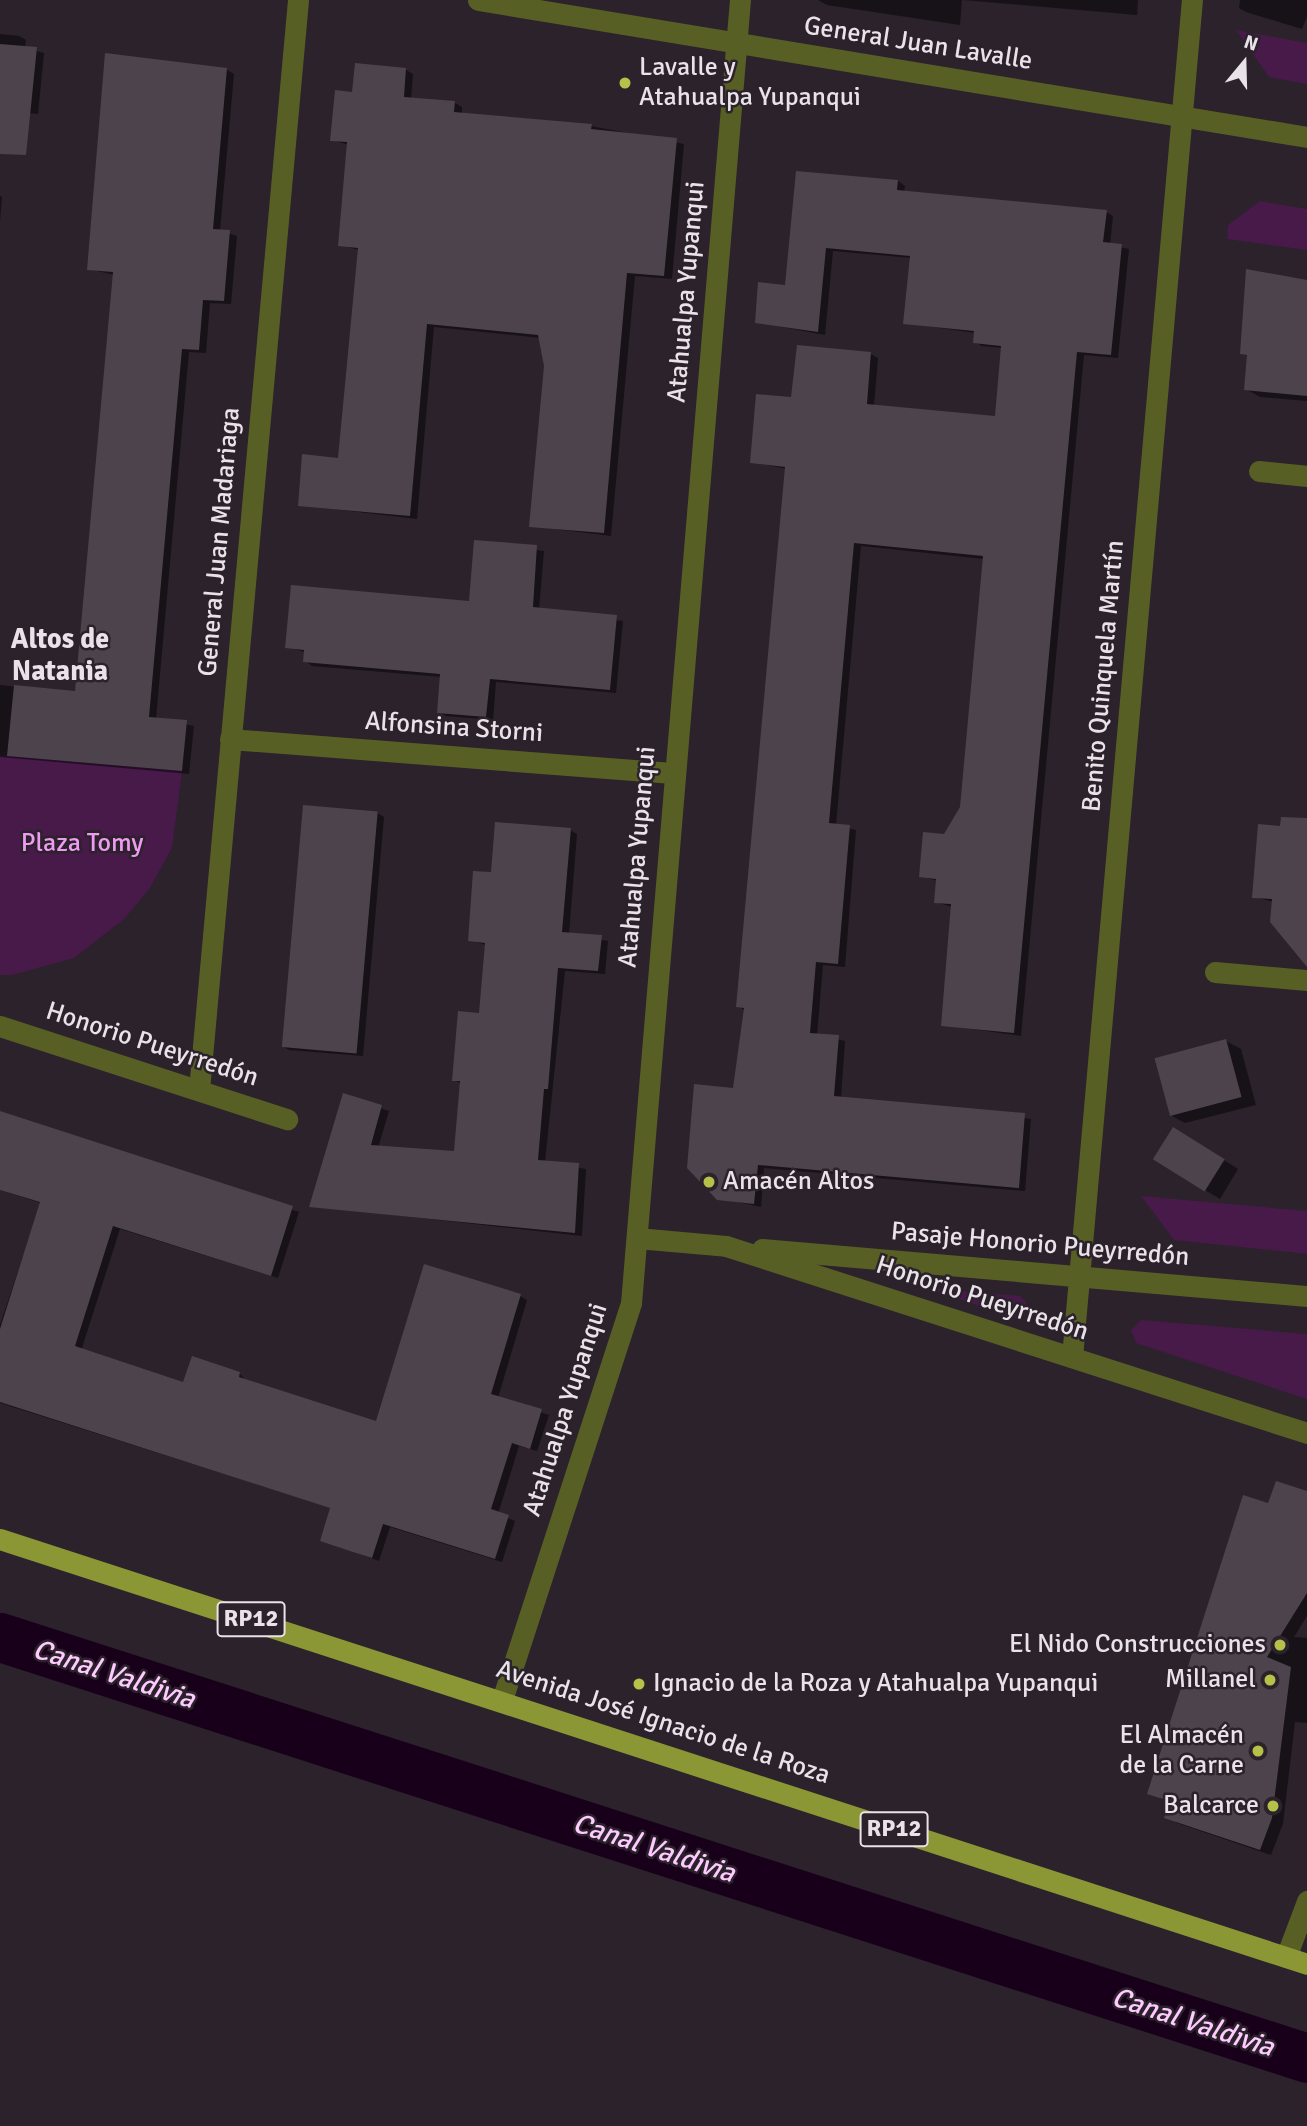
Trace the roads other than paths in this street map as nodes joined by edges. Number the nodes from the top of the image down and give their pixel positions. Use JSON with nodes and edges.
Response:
{"nodes":[{"id":1,"x":298,"y":0,"type":"edge"},
{"id":2,"x":478,"y":0,"type":"edge"},
{"id":3,"x":740,"y":0,"type":"edge"},
{"id":4,"x":1192,"y":0,"type":"edge"},
{"id":5,"x":737,"y":43,"type":"junction"},
{"id":6,"x":1181,"y":116,"type":"junction"},
{"id":7,"x":1307,"y":137,"type":"edge"},
{"id":8,"x":1259,"y":471,"type":"dead end"},
{"id":9,"x":1307,"y":476,"type":"edge"},
{"id":10,"x":230,"y":738,"type":"junction"},
{"id":11,"x":673,"y":772,"type":"junction"},
{"id":12,"x":1215,"y":972,"type":"dead end"},
{"id":13,"x":1307,"y":980,"type":"edge"},
{"id":14,"x":0,"y":1026,"type":"edge"},
{"id":15,"x":200,"y":1090,"type":"junction"},
{"id":16,"x":288,"y":1119,"type":"dead end"},
{"id":17,"x":637,"y":1238,"type":"junction"},
{"id":18,"x":726,"y":1245,"type":"junction"},
{"id":19,"x":1079,"y":1276,"type":"junction"},
{"id":20,"x":1307,"y":1296,"type":"edge"},
{"id":21,"x":1072,"y":1357,"type":"junction"},
{"id":22,"x":1307,"y":1433,"type":"edge"},
{"id":23,"x":0,"y":1539,"type":"edge"},
{"id":24,"x":502,"y":1700,"type":"junction"},
{"id":25,"x":1307,"y":1901,"type":"edge"},
{"id":26,"x":1286,"y":1957,"type":"junction"},
{"id":27,"x":1307,"y":1964,"type":"edge"}],
"edges":[{"from":1,"to":10,"type":"street","name":"General Juan Madariaga"},
{"from":2,"to":5,"type":"street","name":"General Juan Lavalle"},
{"from":3,"to":5,"type":"street","name":"Atahualpa Yupanqui"},
{"from":4,"to":6,"type":"street","name":"Benito Quinquela Martín"},
{"from":5,"to":6,"type":"street","name":"General Juan Lavalle"},
{"from":5,"to":11,"type":"street","name":"Atahualpa Yupanqui"},
{"from":6,"to":7,"type":"street","name":"General Juan Lavalle"},
{"from":6,"to":19,"type":"street","name":"Benito Quinquela Martín"},
{"from":8,"to":9,"type":"street"},
{"from":10,"to":11,"type":"street","name":"Alfonsina Storni"},
{"from":10,"to":15,"type":"street","name":"General Juan Madariaga"},
{"from":11,"to":17,"type":"street","name":"Atahualpa Yupanqui"},
{"from":12,"to":13,"type":"street"},
{"from":14,"to":15,"type":"street","name":"Honorio Pueyrredón"},
{"from":15,"to":16,"type":"street","name":"Honorio Pueyrredón"},
{"from":17,"to":18,"type":"street","name":"Honorio Pueyrredón"},
{"from":17,"to":24,"type":"street","name":"Atahualpa Yupanqui"},
{"from":18,"to":19,"type":"street","name":"Pasaje Honorio Pueyrredón"},
{"from":18,"to":21,"type":"street","name":"Honorio Pueyrredón"},
{"from":19,"to":20,"type":"street","name":"Pasaje Honorio Pueyrredón"},
{"from":19,"to":21,"type":"street","name":"Benito Quinquela Martín"},
{"from":21,"to":22,"type":"street","name":"Honorio Pueyrredón"},
{"from":23,"to":24,"type":"main road","name":"Avenida José Ignacio de la Roza","number":"RP12"},
{"from":24,"to":26,"type":"main road","name":"Avenida José Ignacio de la Roza","number":"RP12"},
{"from":25,"to":26,"type":"street"},
{"from":26,"to":27,"type":"main road","name":"Avenida José Ignacio de la Roza","number":"RP12"}]}
